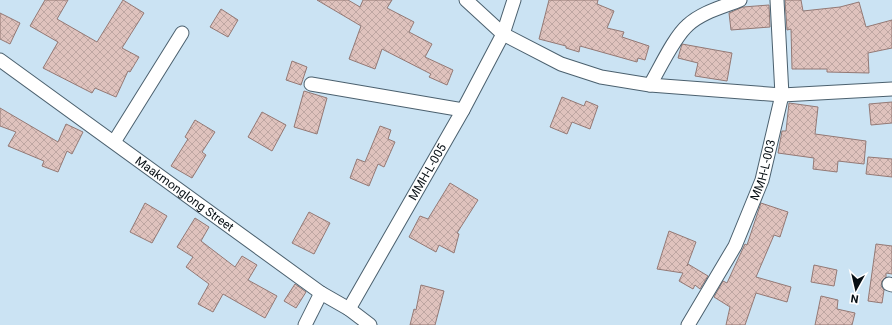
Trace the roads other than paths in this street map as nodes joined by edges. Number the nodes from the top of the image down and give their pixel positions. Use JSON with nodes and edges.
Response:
{"nodes":[{"id":1,"x":466,"y":0,"type":"edge"},
{"id":2,"x":514,"y":0,"type":"edge"},
{"id":3,"x":740,"y":0,"type":"edge"},
{"id":4,"x":777,"y":0,"type":"edge"},
{"id":5,"x":182,"y":33,"type":"dead end"},
{"id":6,"x":503,"y":34,"type":"junction"},
{"id":7,"x":0,"y":60,"type":"edge"},
{"id":8,"x":311,"y":84,"type":"dead end"},
{"id":9,"x":650,"y":85,"type":"junction"},
{"id":10,"x":892,"y":89,"type":"edge"},
{"id":11,"x":782,"y":95,"type":"junction"},
{"id":12,"x":463,"y":110,"type":"junction"},
{"id":13,"x":114,"y":142,"type":"junction"},
{"id":14,"x":321,"y":293,"type":"junction"},
{"id":15,"x":349,"y":309,"type":"junction"},
{"id":16,"x":305,"y":325,"type":"edge"},
{"id":17,"x":370,"y":325,"type":"edge"},
{"id":18,"x":688,"y":325,"type":"edge"}],
"edges":[{"from":1,"to":6,"type":"street"},
{"from":2,"to":6,"type":"street","name":"MMH-L-005"},
{"from":3,"to":9,"type":"street"},
{"from":4,"to":11,"type":"street","name":"MMH-L-003"},
{"from":5,"to":13,"type":"street"},
{"from":6,"to":9,"type":"street"},
{"from":6,"to":12,"type":"street","name":"MMH-L-005"},
{"from":7,"to":13,"type":"street","name":"Maakmonglong Street"},
{"from":8,"to":12,"type":"street"},
{"from":9,"to":11,"type":"street"},
{"from":10,"to":11,"type":"street"},
{"from":11,"to":18,"type":"street","name":"MMH-L-003"},
{"from":12,"to":15,"type":"street","name":"MMH-L-005"},
{"from":13,"to":14,"type":"street","name":"Maakmonglong Street"},
{"from":14,"to":15,"type":"street","name":"Maakmonglong Street"},
{"from":14,"to":16,"type":"street"},
{"from":15,"to":17,"type":"street","name":"Maakmonglong Street"}]}
